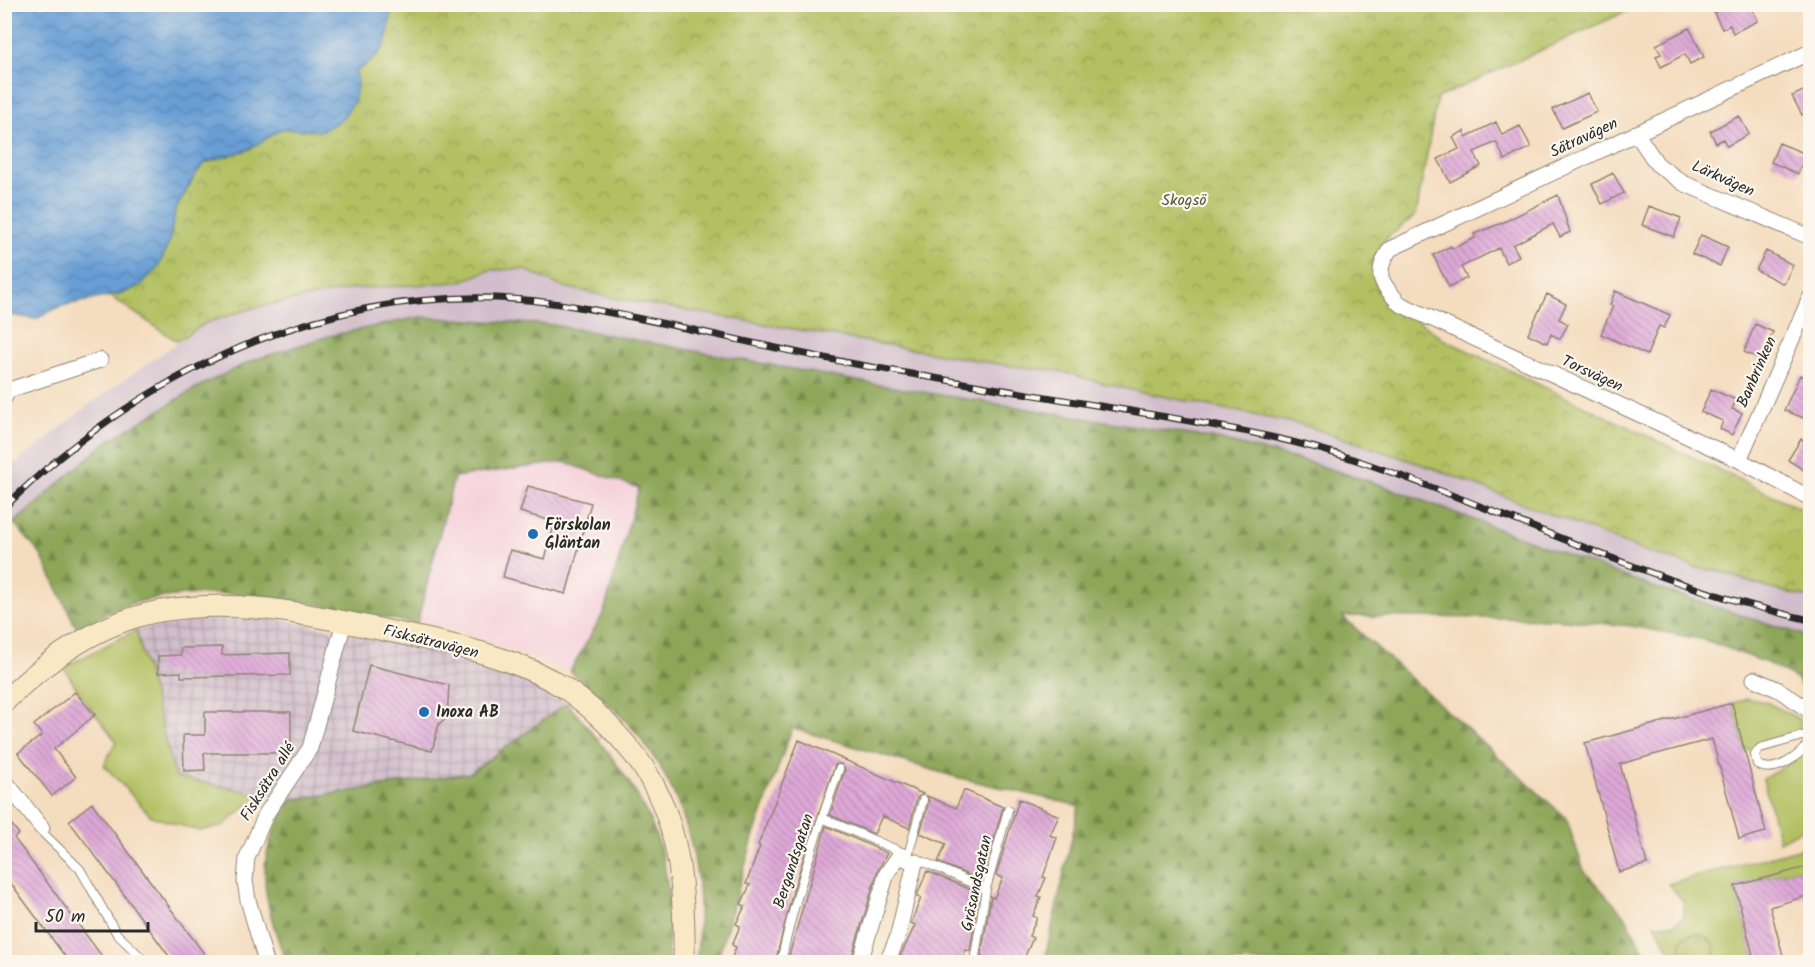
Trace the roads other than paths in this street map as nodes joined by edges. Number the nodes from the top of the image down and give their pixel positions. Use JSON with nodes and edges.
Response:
{"nodes":[{"id":1,"x":1810,"y":52,"type":"edge"},
{"id":2,"x":1636,"y":133,"type":"junction"},
{"id":3,"x":1810,"y":237,"type":"edge"},
{"id":4,"x":1380,"y":264,"type":"joint"},
{"id":5,"x":1810,"y":298,"type":"edge"},
{"id":6,"x":100,"y":360,"type":"dead end"},
{"id":7,"x":4,"y":398,"type":"edge"},
{"id":8,"x":1739,"y":460,"type":"junction"},
{"id":9,"x":1810,"y":498,"type":"edge"},
{"id":10,"x":344,"y":622,"type":"junction"},
{"id":11,"x":1754,"y":679,"type":"dead end"},
{"id":12,"x":4,"y":702,"type":"edge"},
{"id":13,"x":1810,"y":711,"type":"edge"},
{"id":14,"x":1810,"y":734,"type":"edge"},
{"id":15,"x":1810,"y":742,"type":"edge"},
{"id":16,"x":839,"y":769,"type":"dead end"},
{"id":17,"x":4,"y":780,"type":"edge"},
{"id":18,"x":923,"y":800,"type":"dead end"},
{"id":19,"x":1008,"y":810,"type":"dead end"},
{"id":20,"x":822,"y":818,"type":"junction"},
{"id":21,"x":43,"y":831,"type":"joint"},
{"id":22,"x":907,"y":857,"type":"junction"},
{"id":23,"x":986,"y":889,"type":"junction"},
{"id":24,"x":146,"y":963,"type":"edge"},
{"id":25,"x":266,"y":963,"type":"edge"},
{"id":26,"x":684,"y":963,"type":"edge"},
{"id":27,"x":781,"y":963,"type":"edge"},
{"id":28,"x":860,"y":963,"type":"edge"},
{"id":29,"x":887,"y":963,"type":"edge"},
{"id":30,"x":974,"y":963,"type":"edge"}],
"edges":[{"from":1,"to":2,"type":"street","name":"Sätravägen"},
{"from":2,"to":3,"type":"street","name":"Lärkvägen"},
{"from":2,"to":4,"type":"street","name":"Sätravägen"},
{"from":4,"to":8,"type":"street","name":"Torsvägen"},
{"from":5,"to":8,"type":"street","name":"Banbrinken"},
{"from":6,"to":7,"type":"street"},
{"from":8,"to":9,"type":"street","name":"Torsvägen"},
{"from":10,"to":12,"type":"street","name":"Fisksätravägen"},
{"from":10,"to":25,"type":"street","name":"Fisksätra allé"},
{"from":10,"to":26,"type":"street","name":"Fisksätravägen"},
{"from":11,"to":13,"type":"street"},
{"from":14,"to":15,"type":"lane"},
{"from":16,"to":20,"type":"lane","name":"Bergandsgatan"},
{"from":17,"to":21,"type":"street"},
{"from":18,"to":22,"type":"lane"},
{"from":19,"to":23,"type":"lane","name":"Gräsandsgatan"},
{"from":20,"to":22,"type":"lane"},
{"from":20,"to":27,"type":"lane","name":"Bergandsgatan"},
{"from":21,"to":24,"type":"lane"},
{"from":22,"to":23,"type":"lane"},
{"from":22,"to":28,"type":"street"},
{"from":22,"to":29,"type":"street"},
{"from":23,"to":30,"type":"lane","name":"Gräsandsgatan"}]}
